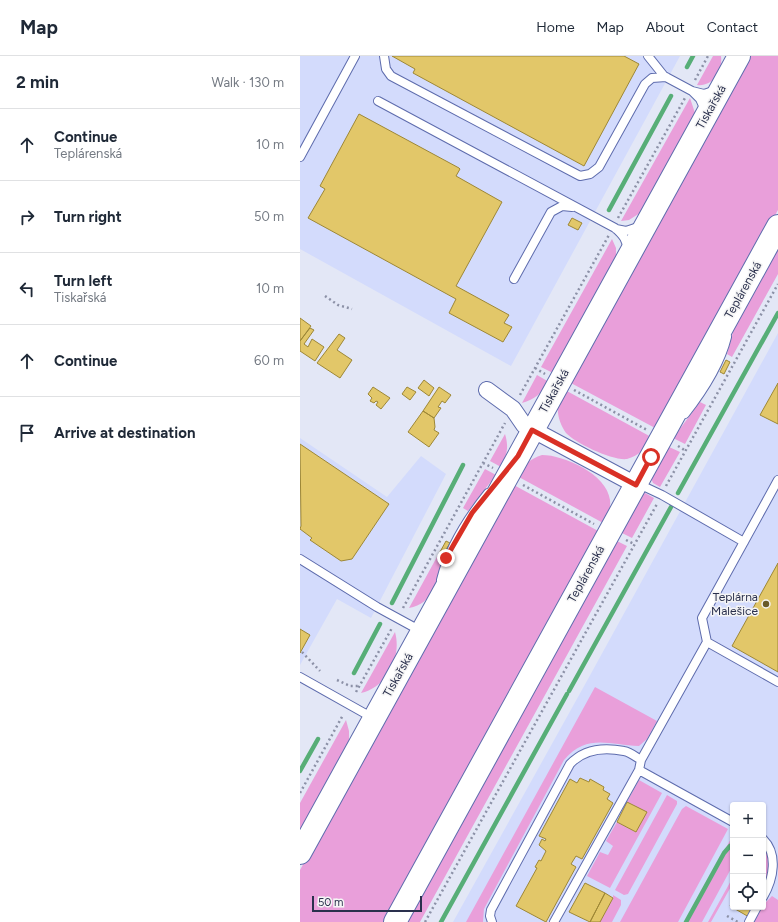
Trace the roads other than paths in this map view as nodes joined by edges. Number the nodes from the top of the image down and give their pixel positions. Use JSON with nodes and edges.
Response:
{"nodes":[{"id":1,"x":355,"y":56,"type":"edge"},
{"id":2,"x":384,"y":56,"type":"edge"},
{"id":3,"x":648,"y":56,"type":"edge"},
{"id":4,"x":733,"y":66,"type":"edge"},
{"id":5,"x":666,"y":77,"type":"junction"},
{"id":6,"x":690,"y":90,"type":"junction"},
{"id":7,"x":378,"y":102,"type":"dead end"},
{"id":8,"x":703,"y":121,"type":"junction"},
{"id":9,"x":300,"y":157,"type":"edge"},
{"id":10,"x":575,"y":207,"type":"junction"},
{"id":11,"x":652,"y":214,"type":"junction"},
{"id":12,"x":616,"y":225,"type":"junction"},
{"id":13,"x":778,"y":226,"type":"edge"},
{"id":14,"x":623,"y":267,"type":"junction"},
{"id":15,"x":514,"y":279,"type":"dead end"},
{"id":16,"x":487,"y":390,"type":"dead end"},
{"id":17,"x":532,"y":430,"type":"junction"},
{"id":18,"x":778,"y":480,"type":"edge"},
{"id":19,"x":636,"y":485,"type":"junction"},
{"id":20,"x":744,"y":542,"type":"junction"},
{"id":21,"x":300,"y":559,"type":"edge"},
{"id":22,"x":427,"y":622,"type":"junction"},
{"id":23,"x":707,"y":642,"type":"junction"},
{"id":24,"x":300,"y":677,"type":"edge"},
{"id":25,"x":778,"y":682,"type":"edge"},
{"id":26,"x":374,"y":718,"type":"junction"},
{"id":27,"x":641,"y":760,"type":"junction"},
{"id":28,"x":639,"y":770,"type":"junction"},
{"id":29,"x":730,"y":820,"type":"edge"},
{"id":30,"x":766,"y":841,"type":"edge"},
{"id":31,"x":300,"y":852,"type":"edge"},
{"id":32,"x":766,"y":891,"type":"edge"},
{"id":33,"x":755,"y":910,"type":"edge"},
{"id":34,"x":394,"y":922,"type":"edge"},
{"id":35,"x":492,"y":922,"type":"edge"},
{"id":36,"x":554,"y":922,"type":"edge"},
{"id":37,"x":749,"y":922,"type":"edge"}],
"edges":[{"from":1,"to":9,"type":"lane"},
{"from":2,"to":5,"type":"lane"},
{"from":3,"to":5,"type":"lane"},
{"from":4,"to":6,"type":"lane"},
{"from":4,"to":8,"type":"street","name":"Tiskařská"},
{"from":5,"to":6,"type":"lane"},
{"from":6,"to":8,"type":"lane"},
{"from":7,"to":10,"type":"lane"},
{"from":8,"to":11,"type":"street","name":"Tiskařská"},
{"from":10,"to":12,"type":"lane"},
{"from":10,"to":15,"type":"lane"},
{"from":11,"to":12,"type":"lane"},
{"from":11,"to":14,"type":"street","name":"Tiskařská"},
{"from":12,"to":14,"type":"lane"},
{"from":13,"to":19,"type":"street","name":"Teplárenská"},
{"from":14,"to":17,"type":"street","name":"Tiskařská"},
{"from":16,"to":17,"type":"street"},
{"from":17,"to":19,"type":"street"},
{"from":17,"to":22,"type":"street","name":"Tiskařská"},
{"from":18,"to":20,"type":"lane"},
{"from":19,"to":20,"type":"lane"},
{"from":19,"to":34,"type":"street","name":"Teplárenská"},
{"from":20,"to":23,"type":"lane"},
{"from":21,"to":22,"type":"lane"},
{"from":22,"to":26,"type":"street","name":"Tiskařská"},
{"from":23,"to":25,"type":"lane"},
{"from":23,"to":27,"type":"lane"},
{"from":24,"to":26,"type":"lane"},
{"from":26,"to":31,"type":"street","name":"Tiskařská"},
{"from":27,"to":28,"type":"lane"},
{"from":27,"to":35,"type":"lane"},
{"from":28,"to":29,"type":"lane"},
{"from":28,"to":36,"type":"lane"},
{"from":30,"to":32,"type":"lane"},
{"from":33,"to":37,"type":"lane"}]}
